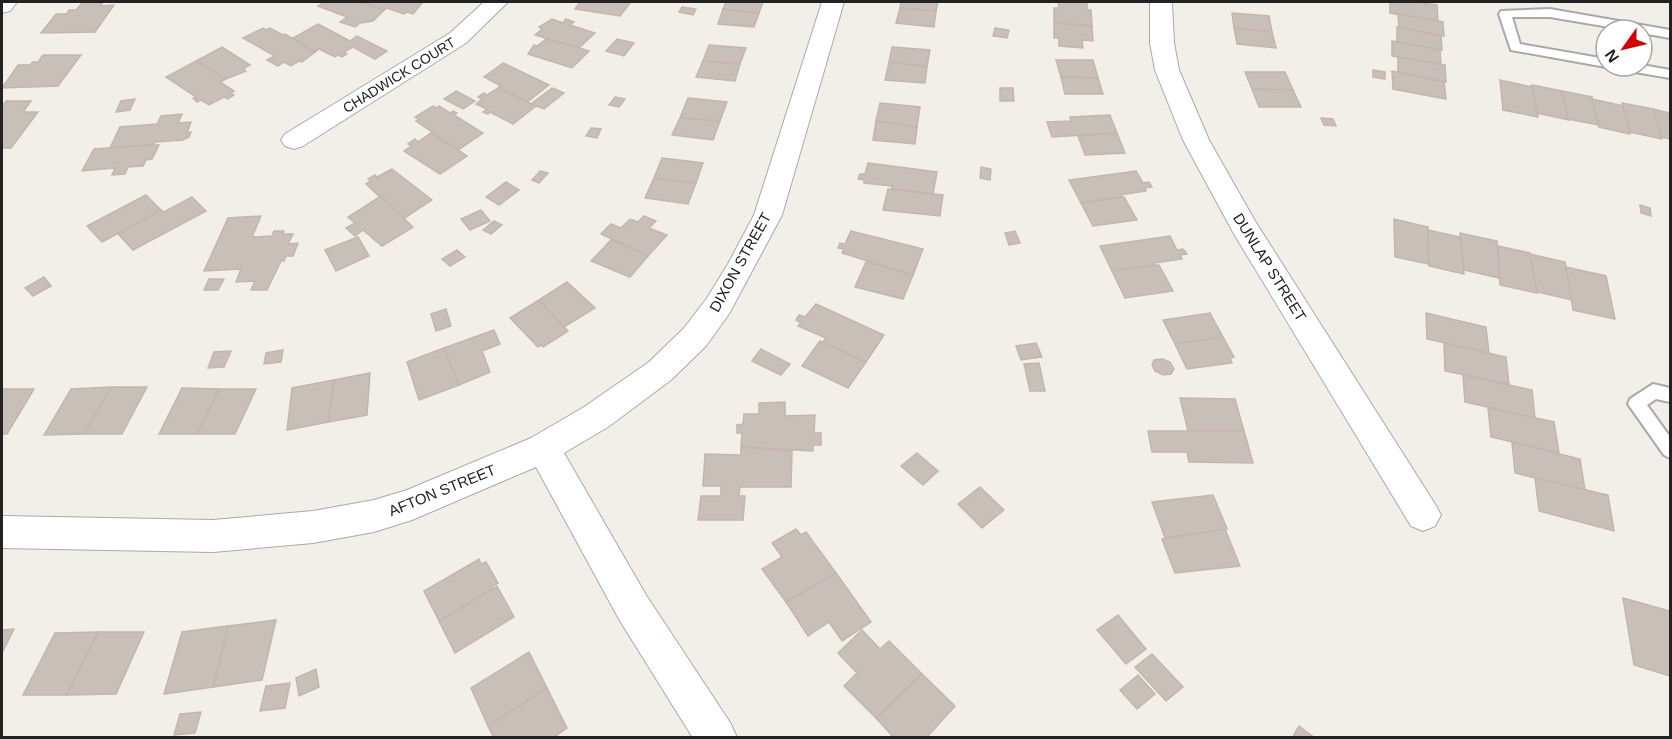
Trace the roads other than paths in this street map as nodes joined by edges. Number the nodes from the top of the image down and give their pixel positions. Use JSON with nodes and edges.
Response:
{"nodes":[{"id":1,"x":6,"y":2,"type":"edge"},
{"id":2,"x":497,"y":2,"type":"edge"},
{"id":3,"x":833,"y":2,"type":"edge"},
{"id":4,"x":1161,"y":2,"type":"edge"},
{"id":5,"x":2,"y":6,"type":"edge"},
{"id":6,"x":1594,"y":21,"type":"edge"},
{"id":7,"x":1654,"y":31,"type":"edge"},
{"id":8,"x":1671,"y":34,"type":"edge"},
{"id":9,"x":1594,"y":61,"type":"edge"},
{"id":10,"x":1654,"y":71,"type":"edge"},
{"id":11,"x":1671,"y":74,"type":"edge"},
{"id":12,"x":294,"y":140,"type":"dead end"},
{"id":13,"x":1671,"y":394,"type":"edge"},
{"id":14,"x":543,"y":448,"type":"junction"},
{"id":15,"x":1671,"y":450,"type":"edge"},
{"id":16,"x":1423,"y":515,"type":"dead end"},
{"id":17,"x":2,"y":532,"type":"edge"},
{"id":18,"x":717,"y":738,"type":"edge"}],
"edges":[{"from":1,"to":5,"type":"street"},
{"from":2,"to":12,"type":"street","name":"CHADWICK COURT"},
{"from":3,"to":14,"type":"street","name":"DIXON STREET"},
{"from":4,"to":16,"type":"street","name":"DUNLAP STREET"},
{"from":6,"to":9,"type":"lane"},
{"from":7,"to":8,"type":"lane"},
{"from":10,"to":11,"type":"lane"},
{"from":13,"to":15,"type":"lane"},
{"from":14,"to":17,"type":"street","name":"AFTON STREET"},
{"from":14,"to":18,"type":"street"}]}
